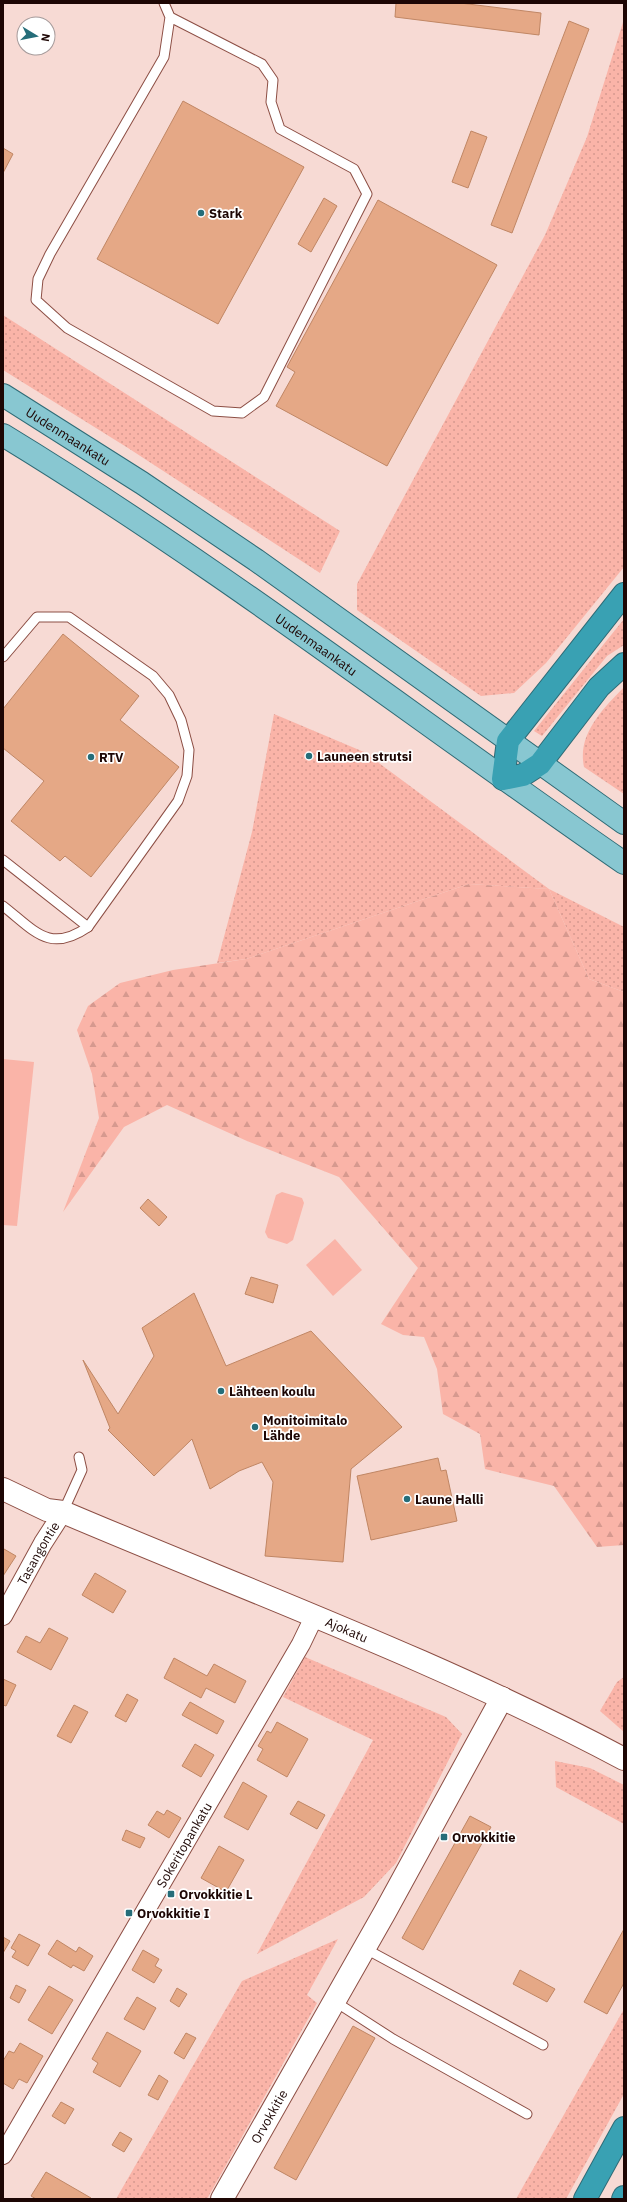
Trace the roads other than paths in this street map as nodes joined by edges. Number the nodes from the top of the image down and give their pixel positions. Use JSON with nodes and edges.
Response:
{"nodes":[{"id":1,"x":164,"y":3,"type":"edge"},
{"id":2,"x":170,"y":16,"type":"junction"},
{"id":3,"x":3,"y":395,"type":"edge"},
{"id":4,"x":3,"y":435,"type":"edge"},
{"id":5,"x":624,"y":594,"type":"edge"},
{"id":6,"x":3,"y":657,"type":"edge"},
{"id":7,"x":624,"y":664,"type":"edge"},
{"id":8,"x":508,"y":741,"type":"junction"},
{"id":9,"x":540,"y":764,"type":"junction"},
{"id":10,"x":503,"y":779,"type":"junction"},
{"id":11,"x":624,"y":823,"type":"edge"},
{"id":12,"x":3,"y":860,"type":"edge"},
{"id":13,"x":624,"y":863,"type":"edge"},
{"id":14,"x":3,"y":906,"type":"edge"},
{"id":15,"x":88,"y":927,"type":"junction"},
{"id":16,"x":79,"y":1457,"type":"dead end"},
{"id":17,"x":3,"y":1474,"type":"edge"},
{"id":18,"x":3,"y":1489,"type":"edge"},
{"id":19,"x":63,"y":1512,"type":"junction"},
{"id":20,"x":3,"y":1616,"type":"edge"},
{"id":21,"x":314,"y":1617,"type":"junction"},
{"id":22,"x":502,"y":1698,"type":"junction"},
{"id":23,"x":624,"y":1759,"type":"edge"},
{"id":24,"x":364,"y":1948,"type":"junction"},
{"id":25,"x":334,"y":2001,"type":"junction"},
{"id":26,"x":543,"y":2045,"type":"dead end"},
{"id":27,"x":527,"y":2114,"type":"dead end"},
{"id":28,"x":624,"y":2128,"type":"edge"},
{"id":29,"x":3,"y":2155,"type":"edge"},
{"id":30,"x":222,"y":2199,"type":"edge"},
{"id":31,"x":585,"y":2199,"type":"edge"}],
"edges":[{"from":1,"to":2,"type":"lane"},
{"from":2,"to":2,"type":"lane"},
{"from":3,"to":8,"type":"main road","name":"Uudenmaankatu"},
{"from":4,"to":10,"type":"main road","name":"Uudenmaankatu"},
{"from":5,"to":8,"type":"highway"},
{"from":6,"to":15,"type":"lane"},
{"from":7,"to":9,"type":"highway"},
{"from":8,"to":9,"type":"main road","name":"Uudenmaankatu"},
{"from":8,"to":10,"type":"highway"},
{"from":9,"to":10,"type":"highway"},
{"from":9,"to":11,"type":"main road","name":"Uudenmaankatu"},
{"from":10,"to":13,"type":"main road","name":"Uudenmaankatu"},
{"from":12,"to":15,"type":"lane"},
{"from":14,"to":15,"type":"lane"},
{"from":16,"to":19,"type":"lane"},
{"from":17,"to":19,"type":"street","name":"Ajokatu"},
{"from":18,"to":19,"type":"street","name":"Ajokatu"},
{"from":19,"to":20,"type":"street","name":"Tasangontie"},
{"from":19,"to":21,"type":"street","name":"Ajokatu"},
{"from":21,"to":22,"type":"street","name":"Ajokatu"},
{"from":21,"to":29,"type":"street","name":"Sokeritopankatu"},
{"from":22,"to":23,"type":"street","name":"Ajokatu"},
{"from":22,"to":24,"type":"street","name":"Orvokkitie"},
{"from":24,"to":25,"type":"street","name":"Orvokkitie"},
{"from":24,"to":26,"type":"lane"},
{"from":25,"to":27,"type":"lane"},
{"from":25,"to":30,"type":"street","name":"Orvokkitie"},
{"from":28,"to":31,"type":"highway"}]}
